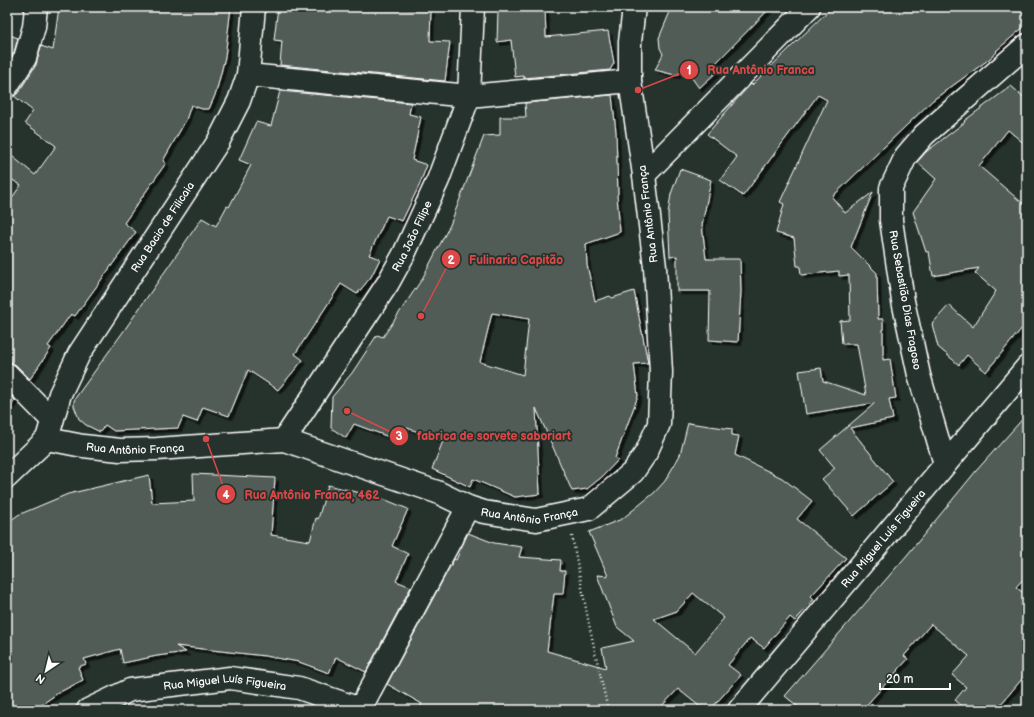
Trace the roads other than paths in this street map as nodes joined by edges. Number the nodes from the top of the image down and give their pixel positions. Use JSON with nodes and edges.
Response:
{"nodes":[{"id":1,"x":36,"y":7,"type":"edge"},
{"id":2,"x":254,"y":7,"type":"edge"},
{"id":3,"x":473,"y":7,"type":"edge"},
{"id":4,"x":634,"y":7,"type":"edge"},
{"id":5,"x":809,"y":7,"type":"edge"},
{"id":6,"x":1027,"y":45,"type":"edge"},
{"id":7,"x":248,"y":75,"type":"junction"},
{"id":8,"x":630,"y":81,"type":"junction"},
{"id":9,"x":7,"y":86,"type":"edge"},
{"id":10,"x":469,"y":96,"type":"junction"},
{"id":11,"x":644,"y":175,"type":"junction"},
{"id":12,"x":1027,"y":367,"type":"edge"},
{"id":13,"x":7,"y":374,"type":"edge"},
{"id":14,"x":50,"y":430,"type":"junction"},
{"id":15,"x":284,"y":440,"type":"junction"},
{"id":16,"x":945,"y":464,"type":"junction"},
{"id":17,"x":7,"y":477,"type":"edge"},
{"id":18,"x":468,"y":507,"type":"junction"},
{"id":19,"x":88,"y":710,"type":"edge"},
{"id":20,"x":361,"y":710,"type":"edge"},
{"id":21,"x":739,"y":710,"type":"edge"}],
"edges":[{"from":1,"to":9,"type":"street"},
{"from":2,"to":7,"type":"street","name":"Rua Bacio de Filicaia"},
{"from":3,"to":10,"type":"street","name":"Rua João Filipe"},
{"from":4,"to":8,"type":"street","name":"Rua Antônio França"},
{"from":5,"to":11,"type":"street"},
{"from":6,"to":16,"type":"street","name":"Rua Sebastião Dias Fragoso"},
{"from":7,"to":10,"type":"street"},
{"from":7,"to":14,"type":"street","name":"Rua Bacio de Filicaia"},
{"from":8,"to":10,"type":"street"},
{"from":8,"to":11,"type":"street","name":"Rua Antônio França"},
{"from":10,"to":15,"type":"street","name":"Rua João Filipe"},
{"from":11,"to":18,"type":"street","name":"Rua Antônio França"},
{"from":12,"to":16,"type":"street","name":"Rua Miguel Luís Figueira"},
{"from":13,"to":14,"type":"street"},
{"from":14,"to":15,"type":"street","name":"Rua Antônio França"},
{"from":14,"to":17,"type":"street"},
{"from":15,"to":18,"type":"street","name":"Rua Antônio França"},
{"from":16,"to":21,"type":"street","name":"Rua Miguel Luís Figueira"},
{"from":18,"to":20,"type":"street"},
{"from":19,"to":20,"type":"street","name":"Rua Miguel Luís Figueira"}]}
